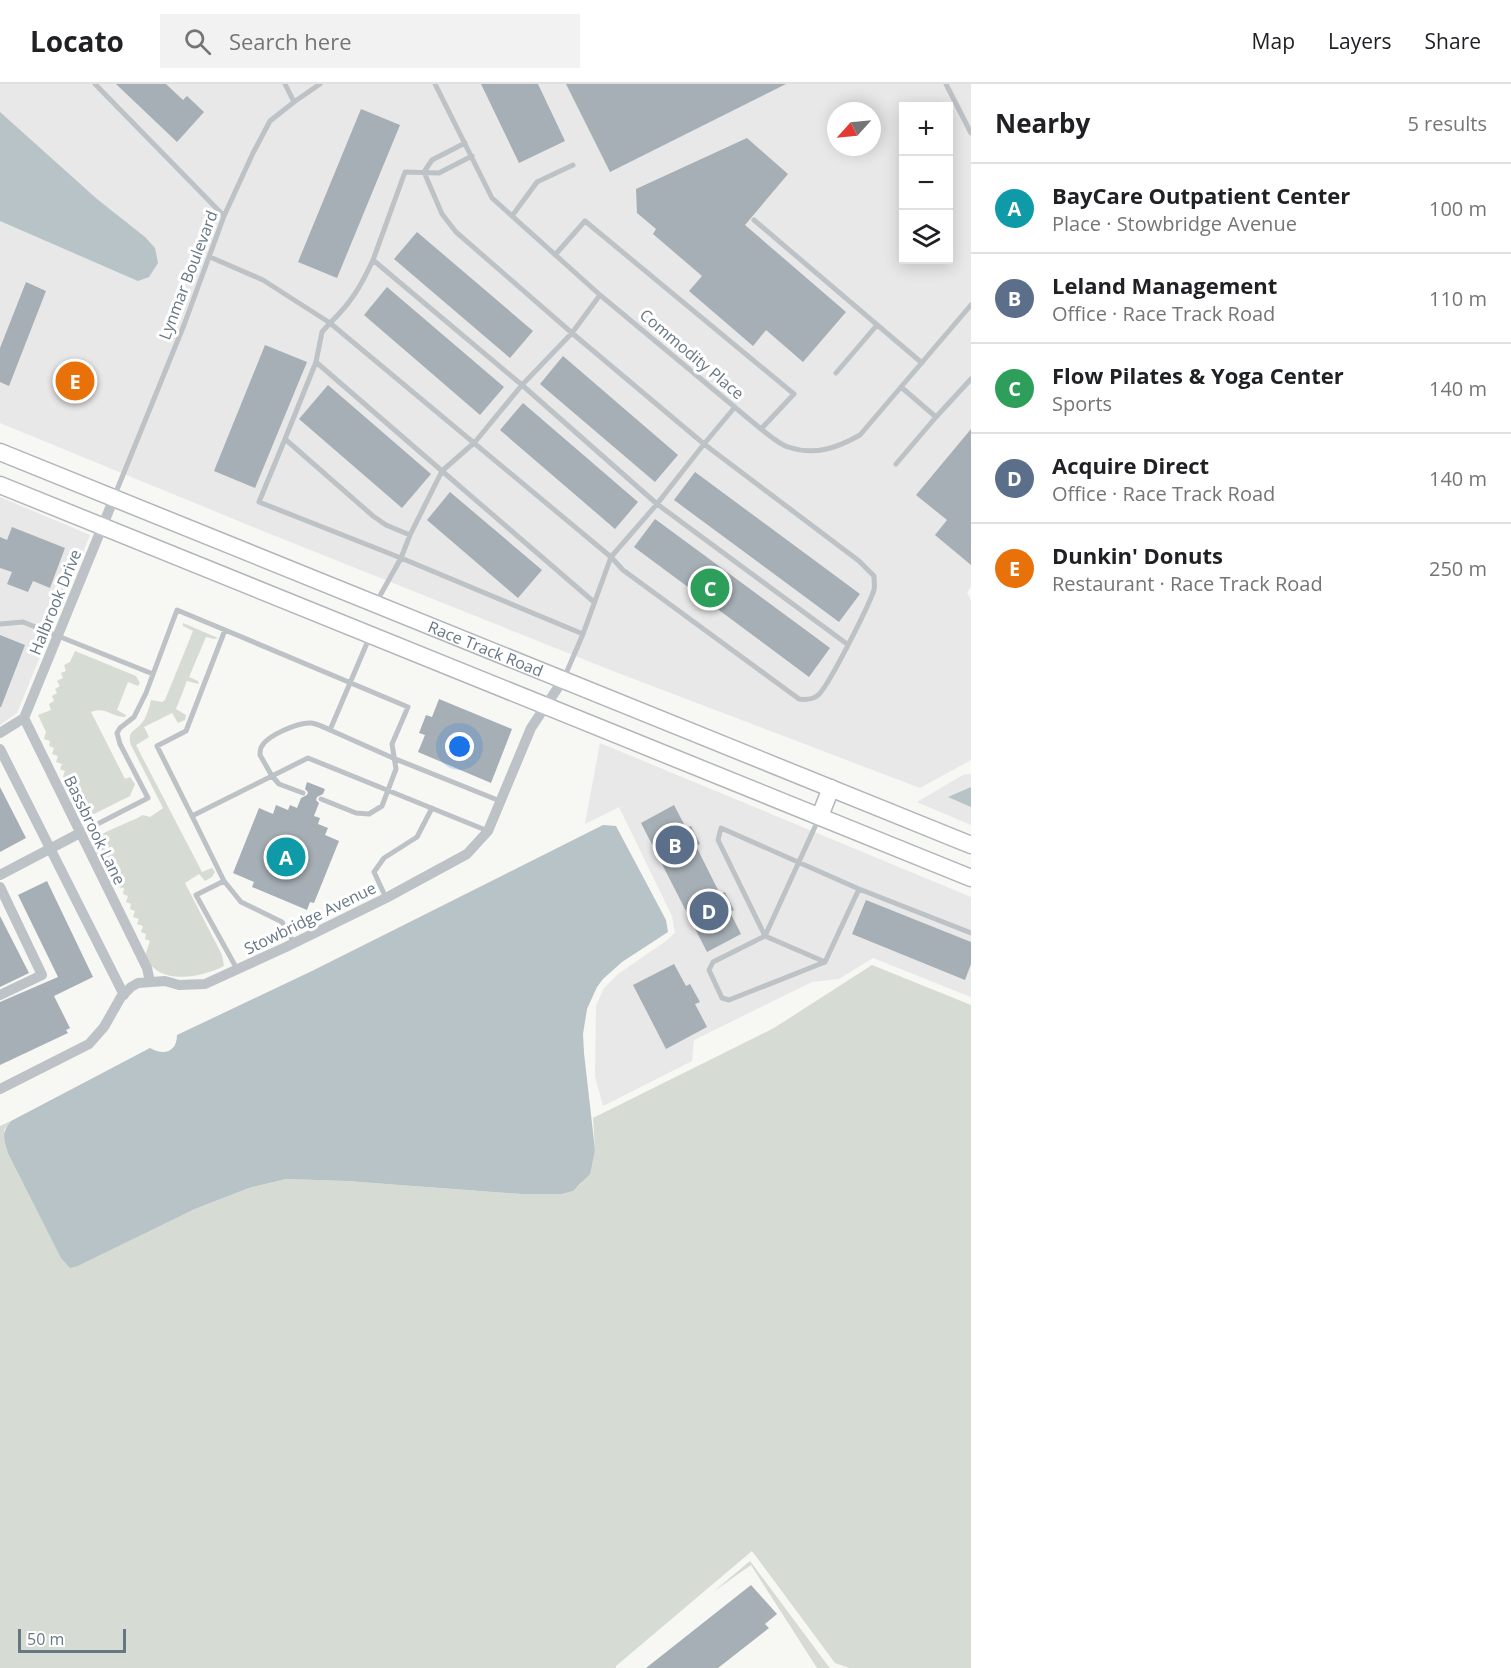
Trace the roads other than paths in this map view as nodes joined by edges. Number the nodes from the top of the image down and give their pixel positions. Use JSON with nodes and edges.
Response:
{"nodes":[{"id":1,"x":95,"y":84,"type":"edge"},
{"id":2,"x":285,"y":84,"type":"edge"},
{"id":3,"x":320,"y":84,"type":"edge"},
{"id":4,"x":435,"y":84,"type":"edge"},
{"id":5,"x":946,"y":84,"type":"edge"},
{"id":6,"x":294,"y":102,"type":"junction"},
{"id":7,"x":971,"y":133,"type":"edge"},
{"id":8,"x":465,"y":143,"type":"junction"},
{"id":9,"x":472,"y":156,"type":"junction"},
{"id":10,"x":573,"y":165,"type":"dead end"},
{"id":11,"x":424,"y":172,"type":"junction"},
{"id":12,"x":224,"y":216,"type":"junction"},
{"id":13,"x":512,"y":216,"type":"junction"},
{"id":14,"x":754,"y":220,"type":"dead end"},
{"id":15,"x":555,"y":255,"type":"junction"},
{"id":16,"x":210,"y":257,"type":"junction"},
{"id":17,"x":373,"y":260,"type":"junction"},
{"id":18,"x":600,"y":295,"type":"junction"},
{"id":19,"x":971,"y":304,"type":"edge"},
{"id":20,"x":330,"y":323,"type":"junction"},
{"id":21,"x":877,"y":325,"type":"junction"},
{"id":22,"x":572,"y":333,"type":"junction"},
{"id":23,"x":316,"y":362,"type":"junction"},
{"id":24,"x":922,"y":363,"type":"junction"},
{"id":25,"x":836,"y":372,"type":"dead end"},
{"id":26,"x":971,"y":379,"type":"edge"},
{"id":27,"x":522,"y":385,"type":"junction"},
{"id":28,"x":901,"y":387,"type":"junction"},
{"id":29,"x":735,"y":407,"type":"junction"},
{"id":30,"x":936,"y":417,"type":"junction"},
{"id":31,"x":761,"y":429,"type":"junction"},
{"id":32,"x":285,"y":439,"type":"junction"},
{"id":33,"x":475,"y":442,"type":"junction"},
{"id":34,"x":704,"y":444,"type":"junction"},
{"id":35,"x":0,"y":452,"type":"edge"},
{"id":36,"x":897,"y":464,"type":"dead end"},
{"id":37,"x":442,"y":471,"type":"junction"},
{"id":38,"x":0,"y":485,"type":"edge"},
{"id":39,"x":114,"y":498,"type":"junction"},
{"id":40,"x":657,"y":504,"type":"junction"},
{"id":41,"x":102,"y":526,"type":"junction"},
{"id":42,"x":410,"y":535,"type":"junction"},
{"id":43,"x":611,"y":557,"type":"junction"},
{"id":44,"x":400,"y":558,"type":"junction"},
{"id":45,"x":594,"y":602,"type":"junction"},
{"id":46,"x":376,"y":603,"type":"junction"},
{"id":47,"x":0,"y":624,"type":"edge"},
{"id":48,"x":225,"y":630,"type":"junction"},
{"id":49,"x":583,"y":634,"type":"junction"},
{"id":50,"x":370,"y":635,"type":"junction"},
{"id":51,"x":57,"y":636,"type":"junction"},
{"id":52,"x":847,"y":644,"type":"junction"},
{"id":53,"x":153,"y":674,"type":"junction"},
{"id":54,"x":563,"y":680,"type":"junction"},
{"id":55,"x":349,"y":682,"type":"junction"},
{"id":56,"x":547,"y":705,"type":"junction"},
{"id":57,"x":24,"y":718,"type":"junction"},
{"id":58,"x":330,"y":730,"type":"junction"},
{"id":59,"x":0,"y":733,"type":"edge"},
{"id":60,"x":0,"y":749,"type":"edge"},
{"id":61,"x":393,"y":758,"type":"junction"},
{"id":62,"x":272,"y":776,"type":"junction"},
{"id":63,"x":831,"y":788,"type":"junction"},
{"id":64,"x":389,"y":790,"type":"junction"},
{"id":65,"x":303,"y":793,"type":"dead end"},
{"id":66,"x":321,"y":799,"type":"dead end"},
{"id":67,"x":502,"y":802,"type":"junction"},
{"id":68,"x":432,"y":808,"type":"junction"},
{"id":69,"x":192,"y":816,"type":"junction"},
{"id":70,"x":820,"y":816,"type":"junction"},
{"id":71,"x":488,"y":831,"type":"junction"},
{"id":72,"x":80,"y":833,"type":"junction"},
{"id":73,"x":971,"y":844,"type":"edge"},
{"id":74,"x":50,"y":848,"type":"junction"},
{"id":75,"x":800,"y":863,"type":"junction"},
{"id":76,"x":0,"y":875,"type":"edge"},
{"id":77,"x":971,"y":878,"type":"edge"},
{"id":78,"x":224,"y":881,"type":"junction"},
{"id":79,"x":0,"y":887,"type":"edge"},
{"id":80,"x":859,"y":889,"type":"junction"},
{"id":81,"x":386,"y":897,"type":"junction"},
{"id":82,"x":971,"y":933,"type":"edge"},
{"id":83,"x":765,"y":936,"type":"junction"},
{"id":84,"x":294,"y":943,"type":"junction"},
{"id":85,"x":825,"y":962,"type":"junction"},
{"id":86,"x":237,"y":970,"type":"junction"},
{"id":87,"x":150,"y":982,"type":"junction"},
{"id":88,"x":124,"y":994,"type":"junction"},
{"id":89,"x":0,"y":995,"type":"edge"},
{"id":90,"x":0,"y":1089,"type":"edge"}],
"edges":[{"from":1,"to":12,"type":"lane"},
{"from":2,"to":6,"type":"lane"},
{"from":3,"to":6,"type":"lane","name":"Lynmar Boulevard"},
{"from":4,"to":8,"type":"lane","name":"Commodity Place"},
{"from":5,"to":7,"type":"lane"},
{"from":6,"to":12,"type":"lane","name":"Lynmar Boulevard"},
{"from":8,"to":9,"type":"lane","name":"Commodity Place"},
{"from":8,"to":11,"type":"lane"},
{"from":9,"to":11,"type":"lane"},
{"from":9,"to":13,"type":"lane","name":"Commodity Place"},
{"from":10,"to":13,"type":"lane"},
{"from":11,"to":17,"type":"lane"},
{"from":11,"to":22,"type":"lane"},
{"from":12,"to":16,"type":"lane","name":"Lynmar Boulevard"},
{"from":13,"to":15,"type":"lane","name":"Commodity Place"},
{"from":14,"to":21,"type":"lane"},
{"from":15,"to":18,"type":"lane","name":"Commodity Place"},
{"from":15,"to":31,"type":"lane"},
{"from":16,"to":20,"type":"lane"},
{"from":16,"to":39,"type":"lane","name":"Lynmar Boulevard"},
{"from":17,"to":20,"type":"lane"},
{"from":17,"to":27,"type":"lane"},
{"from":18,"to":22,"type":"lane"},
{"from":18,"to":29,"type":"lane","name":"Commodity Place"},
{"from":19,"to":24,"type":"lane","name":"Commodity Place"},
{"from":20,"to":23,"type":"lane"},
{"from":20,"to":33,"type":"lane"},
{"from":21,"to":24,"type":"lane"},
{"from":21,"to":25,"type":"lane"},
{"from":22,"to":27,"type":"lane"},
{"from":22,"to":34,"type":"lane"},
{"from":23,"to":32,"type":"lane"},
{"from":23,"to":37,"type":"lane"},
{"from":24,"to":28,"type":"lane","name":"Commodity Place"},
{"from":26,"to":30,"type":"lane"},
{"from":27,"to":33,"type":"lane"},
{"from":27,"to":40,"type":"lane"},
{"from":28,"to":30,"type":"lane"},
{"from":28,"to":31,"type":"lane","name":"Commodity Place"},
{"from":29,"to":31,"type":"lane","name":"Commodity Place"},
{"from":29,"to":34,"type":"lane"},
{"from":30,"to":36,"type":"lane"},
{"from":32,"to":42,"type":"lane"},
{"from":32,"to":44,"type":"lane"},
{"from":33,"to":37,"type":"lane"},
{"from":33,"to":43,"type":"lane"},
{"from":34,"to":40,"type":"lane"},
{"from":34,"to":52,"type":"lane"},
{"from":35,"to":39,"type":"main road","name":"Race Track Road"},
{"from":37,"to":42,"type":"lane"},
{"from":37,"to":45,"type":"lane"},
{"from":38,"to":41,"type":"main road","name":"Race Track Road"},
{"from":39,"to":41,"type":"street","name":"Halbrook Drive"},
{"from":39,"to":46,"type":"main road","name":"Race Track Road"},
{"from":40,"to":43,"type":"lane"},
{"from":40,"to":52,"type":"lane"},
{"from":41,"to":50,"type":"main road","name":"Race Track Road"},
{"from":41,"to":51,"type":"street","name":"Halbrook Drive"},
{"from":42,"to":44,"type":"lane"},
{"from":43,"to":45,"type":"lane"},
{"from":43,"to":52,"type":"lane"},
{"from":44,"to":46,"type":"lane"},
{"from":44,"to":49,"type":"lane"},
{"from":45,"to":49,"type":"lane"},
{"from":46,"to":54,"type":"main road","name":"Race Track Road"},
{"from":47,"to":51,"type":"lane"},
{"from":48,"to":53,"type":"lane"},
{"from":48,"to":55,"type":"lane"},
{"from":48,"to":69,"type":"lane"},
{"from":49,"to":54,"type":"lane"},
{"from":50,"to":55,"type":"lane"},
{"from":50,"to":56,"type":"main road","name":"Race Track Road"},
{"from":51,"to":53,"type":"lane"},
{"from":51,"to":57,"type":"street","name":"Halbrook Drive"},
{"from":53,"to":72,"type":"lane"},
{"from":54,"to":56,"type":"street","name":"Stowbridge Avenue"},
{"from":54,"to":63,"type":"main road","name":"Race Track Road"},
{"from":55,"to":58,"type":"lane"},
{"from":55,"to":61,"type":"lane"},
{"from":56,"to":67,"type":"street","name":"Stowbridge Avenue"},
{"from":56,"to":70,"type":"main road","name":"Race Track Road"},
{"from":57,"to":59,"type":"street"},
{"from":57,"to":72,"type":"street","name":"Bassbrook Lane"},
{"from":58,"to":61,"type":"lane"},
{"from":58,"to":62,"type":"lane"},
{"from":60,"to":74,"type":"street"},
{"from":61,"to":64,"type":"lane"},
{"from":61,"to":67,"type":"lane"},
{"from":62,"to":64,"type":"lane"},
{"from":62,"to":65,"type":"lane"},
{"from":62,"to":69,"type":"lane"},
{"from":63,"to":70,"type":"main road"},
{"from":63,"to":73,"type":"main road","name":"Race Track Road"},
{"from":64,"to":66,"type":"lane"},
{"from":64,"to":68,"type":"lane"},
{"from":67,"to":71,"type":"street","name":"Stowbridge Avenue"},
{"from":68,"to":71,"type":"lane"},
{"from":68,"to":81,"type":"lane"},
{"from":69,"to":78,"type":"lane"},
{"from":70,"to":75,"type":"lane"},
{"from":70,"to":77,"type":"main road","name":"Race Track Road"},
{"from":71,"to":81,"type":"street","name":"Stowbridge Avenue"},
{"from":72,"to":74,"type":"street"},
{"from":72,"to":87,"type":"street","name":"Bassbrook Lane"},
{"from":74,"to":76,"type":"street"},
{"from":74,"to":88,"type":"street"},
{"from":75,"to":80,"type":"lane"},
{"from":75,"to":83,"type":"lane"},
{"from":75,"to":83,"type":"lane"},
{"from":78,"to":84,"type":"lane"},
{"from":78,"to":86,"type":"lane"},
{"from":79,"to":89,"type":"street"},
{"from":80,"to":82,"type":"lane"},
{"from":80,"to":85,"type":"lane"},
{"from":81,"to":84,"type":"street","name":"Stowbridge Avenue"},
{"from":83,"to":85,"type":"lane"},
{"from":83,"to":85,"type":"lane"},
{"from":84,"to":86,"type":"street","name":"Stowbridge Avenue"},
{"from":86,"to":87,"type":"street","name":"Stowbridge Avenue"},
{"from":87,"to":88,"type":"street"},
{"from":88,"to":90,"type":"street"}]}
